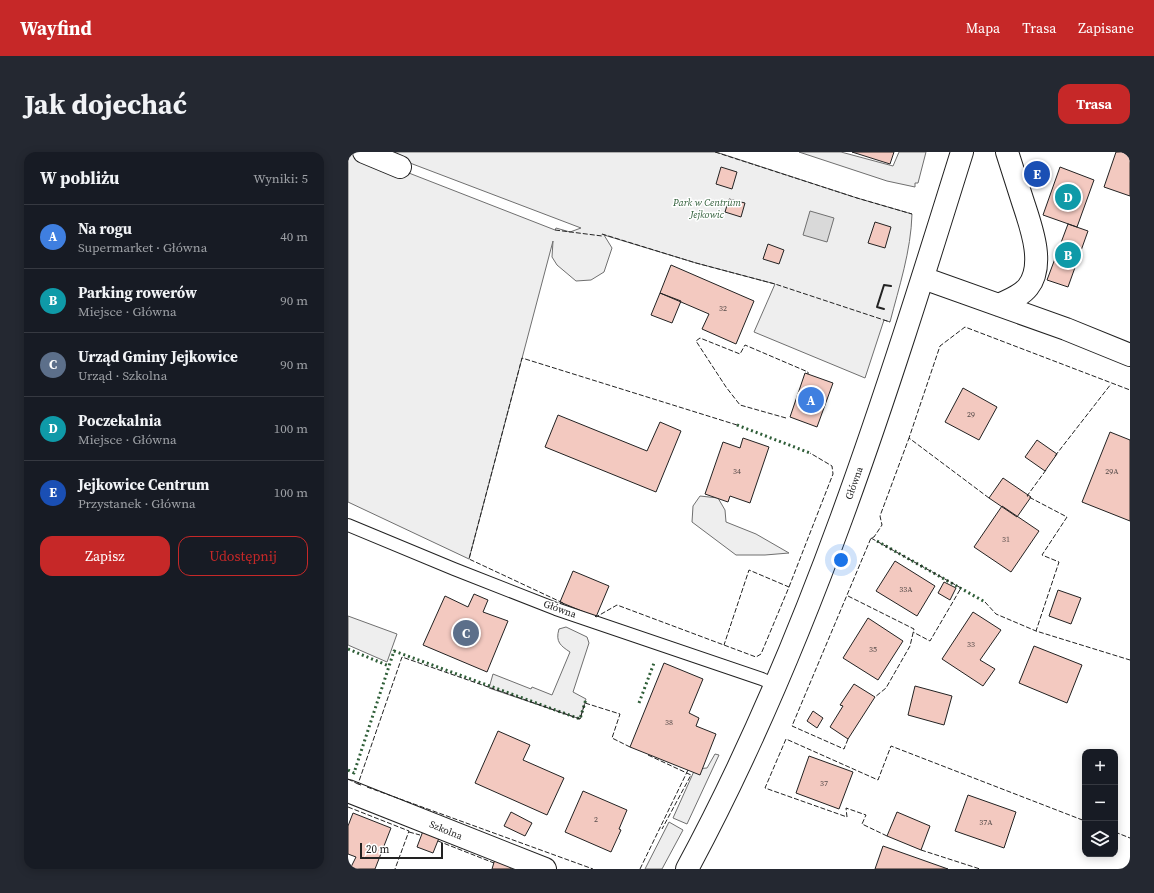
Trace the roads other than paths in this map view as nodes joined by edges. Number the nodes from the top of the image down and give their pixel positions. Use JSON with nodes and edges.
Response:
{"nodes":[{"id":1,"x":364,"y":152,"type":"edge"},
{"id":2,"x":962,"y":152,"type":"edge"},
{"id":3,"x":1007,"y":152,"type":"edge"},
{"id":4,"x":400,"y":167,"type":"dead end"},
{"id":5,"x":923,"y":278,"type":"junction"},
{"id":6,"x":999,"y":305,"type":"junction"},
{"id":7,"x":1130,"y":354,"type":"edge"},
{"id":8,"x":348,"y":525,"type":"edge"},
{"id":9,"x":774,"y":685,"type":"junction"},
{"id":10,"x":348,"y":791,"type":"edge"},
{"id":11,"x":545,"y":869,"type":"edge"},
{"id":12,"x":687,"y":869,"type":"edge"}],
"edges":[{"from":1,"to":4,"type":"street"},
{"from":2,"to":5,"type":"street","name":"Główna"},
{"from":3,"to":6,"type":"street"},
{"from":5,"to":6,"type":"street"},
{"from":5,"to":9,"type":"street","name":"Główna"},
{"from":6,"to":7,"type":"street"},
{"from":8,"to":9,"type":"lane","name":"Główna"},
{"from":9,"to":12,"type":"street","name":"Główna"},
{"from":10,"to":11,"type":"street","name":"Szkolna"}]}
